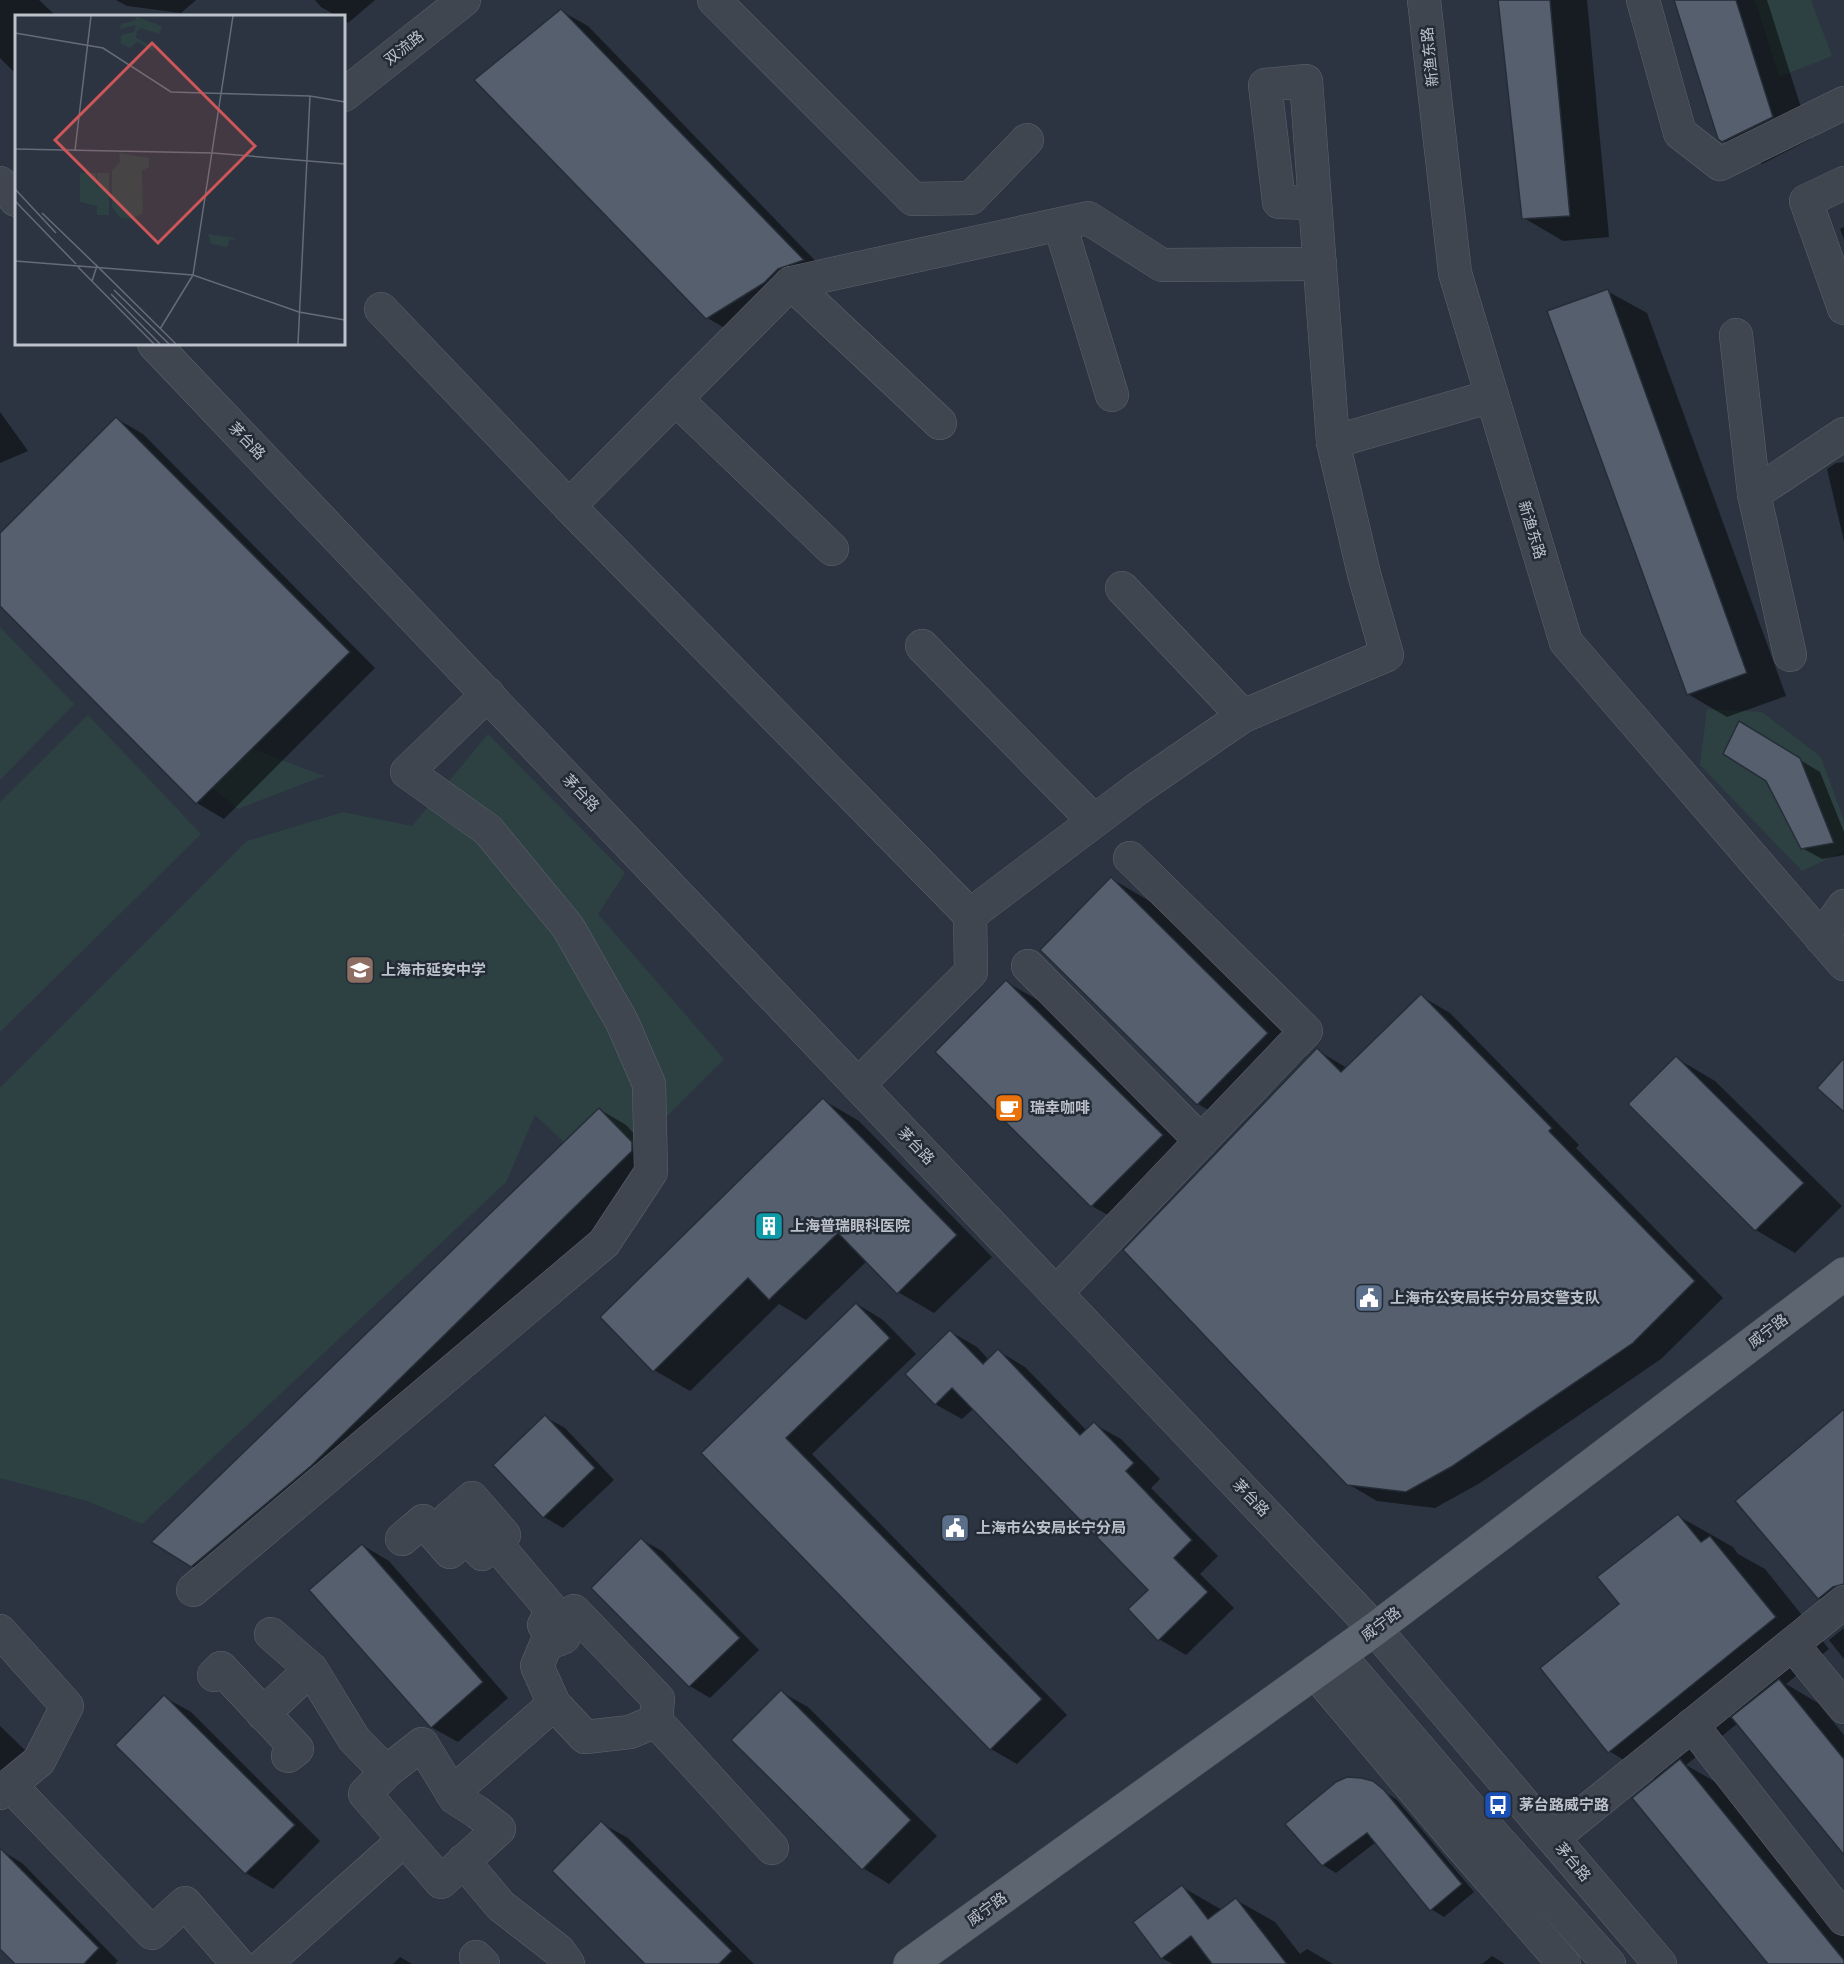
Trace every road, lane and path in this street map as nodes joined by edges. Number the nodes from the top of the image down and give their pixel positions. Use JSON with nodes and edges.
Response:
{"nodes":[{"id":1,"x":464,"y":0,"type":"edge"},
{"id":2,"x":714,"y":0,"type":"edge"},
{"id":3,"x":1424,"y":0,"type":"edge"},
{"id":4,"x":1643,"y":0,"type":"edge"},
{"id":5,"x":345,"y":94,"type":"edge"},
{"id":6,"x":1844,"y":103,"type":"edge"},
{"id":7,"x":1027,"y":140,"type":"dead end"},
{"id":8,"x":0,"y":183,"type":"edge"},
{"id":9,"x":1844,"y":183,"type":"edge"},
{"id":10,"x":15,"y":199,"type":"edge"},
{"id":11,"x":1315,"y":203,"type":"dead end"},
{"id":12,"x":1060,"y":225,"type":"junction"},
{"id":13,"x":1320,"y":264,"type":"junction"},
{"id":14,"x":790,"y":283,"type":"junction"},
{"id":15,"x":1844,"y":308,"type":"edge"},
{"id":16,"x":381,"y":309,"type":"dead end"},
{"id":17,"x":1736,"y":335,"type":"dead end"},
{"id":18,"x":155,"y":345,"type":"edge"},
{"id":19,"x":1112,"y":395,"type":"dead end"},
{"id":20,"x":1492,"y":396,"type":"junction"},
{"id":21,"x":676,"y":399,"type":"junction"},
{"id":22,"x":940,"y":423,"type":"dead end"},
{"id":23,"x":1844,"y":434,"type":"edge"},
{"id":24,"x":1334,"y":442,"type":"junction"},
{"id":25,"x":1754,"y":494,"type":"junction"},
{"id":26,"x":569,"y":506,"type":"junction"},
{"id":27,"x":832,"y":549,"type":"dead end"},
{"id":28,"x":1122,"y":588,"type":"dead end"},
{"id":29,"x":922,"y":646,"type":"dead end"},
{"id":30,"x":1790,"y":656,"type":"dead end"},
{"id":31,"x":488,"y":694,"type":"junction"},
{"id":32,"x":1243,"y":716,"type":"junction"},
{"id":33,"x":1094,"y":821,"type":"junction"},
{"id":34,"x":1130,"y":858,"type":"dead end"},
{"id":35,"x":1844,"y":906,"type":"edge"},
{"id":36,"x":970,"y":915,"type":"junction"},
{"id":37,"x":1821,"y":938,"type":"junction"},
{"id":38,"x":1844,"y":964,"type":"edge"},
{"id":39,"x":1028,"y":966,"type":"dead end"},
{"id":40,"x":858,"y":1084,"type":"junction"},
{"id":41,"x":1201,"y":1141,"type":"junction"},
{"id":42,"x":1844,"y":1274,"type":"edge"},
{"id":43,"x":1056,"y":1293,"type":"junction"},
{"id":44,"x":402,"y":1539,"type":"dead end"},
{"id":45,"x":193,"y":1590,"type":"dead end"},
{"id":46,"x":1844,"y":1602,"type":"edge"},
{"id":47,"x":559,"y":1618,"type":"junction"},
{"id":48,"x":1375,"y":1629,"type":"junction"},
{"id":49,"x":0,"y":1631,"type":"edge"},
{"id":50,"x":271,"y":1634,"type":"dead end"},
{"id":51,"x":1792,"y":1644,"type":"junction"},
{"id":52,"x":1327,"y":1664,"type":"junction"},
{"id":53,"x":311,"y":1669,"type":"junction"},
{"id":54,"x":214,"y":1675,"type":"dead end"},
{"id":55,"x":554,"y":1704,"type":"junction"},
{"id":56,"x":1844,"y":1707,"type":"edge"},
{"id":57,"x":263,"y":1714,"type":"junction"},
{"id":58,"x":1692,"y":1725,"type":"junction"},
{"id":59,"x":643,"y":1727,"type":"junction"},
{"id":60,"x":288,"y":1756,"type":"dead end"},
{"id":61,"x":387,"y":1772,"type":"junction"},
{"id":62,"x":5,"y":1789,"type":"edge"},
{"id":63,"x":452,"y":1793,"type":"junction"},
{"id":64,"x":1553,"y":1838,"type":"junction"},
{"id":65,"x":404,"y":1840,"type":"junction"},
{"id":66,"x":771,"y":1848,"type":"dead end"},
{"id":67,"x":463,"y":1861,"type":"junction"},
{"id":68,"x":1844,"y":1919,"type":"edge"},
{"id":69,"x":557,"y":1960,"type":"edge"},
{"id":70,"x":238,"y":1964,"type":"edge"},
{"id":71,"x":265,"y":1964,"type":"edge"},
{"id":72,"x":910,"y":1964,"type":"edge"},
{"id":73,"x":1564,"y":1964,"type":"edge"},
{"id":74,"x":1609,"y":1964,"type":"edge"},
{"id":75,"x":1660,"y":1964,"type":"edge"}],
"edges":[{"from":1,"to":5,"type":"street","name":"双流路"},
{"from":2,"to":7,"type":"street"},
{"from":3,"to":20,"type":"street","name":"新渔东路"},
{"from":4,"to":6,"type":"street"},
{"from":8,"to":10,"type":"street"},
{"from":9,"to":15,"type":"street"},
{"from":11,"to":13,"type":"street"},
{"from":12,"to":13,"type":"street"},
{"from":12,"to":14,"type":"street"},
{"from":12,"to":19,"type":"street"},
{"from":13,"to":24,"type":"street"},
{"from":14,"to":21,"type":"street"},
{"from":14,"to":22,"type":"street"},
{"from":16,"to":26,"type":"street"},
{"from":17,"to":25,"type":"street"},
{"from":18,"to":31,"type":"street","name":"茅台路"},
{"from":20,"to":24,"type":"street"},
{"from":20,"to":37,"type":"street","name":"新渔东路"},
{"from":21,"to":26,"type":"street"},
{"from":21,"to":27,"type":"street"},
{"from":23,"to":25,"type":"street"},
{"from":24,"to":32,"type":"street"},
{"from":25,"to":30,"type":"street"},
{"from":26,"to":36,"type":"street"},
{"from":28,"to":32,"type":"street"},
{"from":29,"to":33,"type":"street"},
{"from":31,"to":40,"type":"street","name":"茅台路"},
{"from":31,"to":45,"type":"street"},
{"from":32,"to":33,"type":"street"},
{"from":33,"to":36,"type":"street"},
{"from":34,"to":41,"type":"street"},
{"from":35,"to":37,"type":"street"},
{"from":36,"to":40,"type":"street"},
{"from":37,"to":38,"type":"street","name":"新渔东路"},
{"from":39,"to":41,"type":"street"},
{"from":40,"to":43,"type":"street","name":"茅台路"},
{"from":41,"to":43,"type":"street"},
{"from":42,"to":48,"type":"main road","name":"威宁路"},
{"from":43,"to":48,"type":"street","name":"茅台路"},
{"from":44,"to":47,"type":"street"},
{"from":46,"to":51,"type":"street"},
{"from":47,"to":55,"type":"street"},
{"from":47,"to":59,"type":"street"},
{"from":48,"to":52,"type":"main road","name":"威宁路"},
{"from":48,"to":64,"type":"street","name":"茅台路"},
{"from":49,"to":62,"type":"street"},
{"from":50,"to":53,"type":"street"},
{"from":51,"to":56,"type":"street"},
{"from":51,"to":58,"type":"street"},
{"from":52,"to":72,"type":"main road","name":"威宁路"},
{"from":52,"to":73,"type":"street"},
{"from":52,"to":74,"type":"street"},
{"from":53,"to":57,"type":"street"},
{"from":53,"to":61,"type":"street"},
{"from":54,"to":57,"type":"street"},
{"from":55,"to":59,"type":"street"},
{"from":55,"to":63,"type":"street"},
{"from":57,"to":60,"type":"street"},
{"from":58,"to":64,"type":"street"},
{"from":58,"to":68,"type":"street"},
{"from":59,"to":66,"type":"street"},
{"from":61,"to":63,"type":"street"},
{"from":61,"to":65,"type":"street"},
{"from":62,"to":70,"type":"street"},
{"from":63,"to":67,"type":"street"},
{"from":64,"to":75,"type":"street","name":"茅台路"},
{"from":65,"to":67,"type":"street"},
{"from":65,"to":71,"type":"street"},
{"from":67,"to":69,"type":"street"}]}
